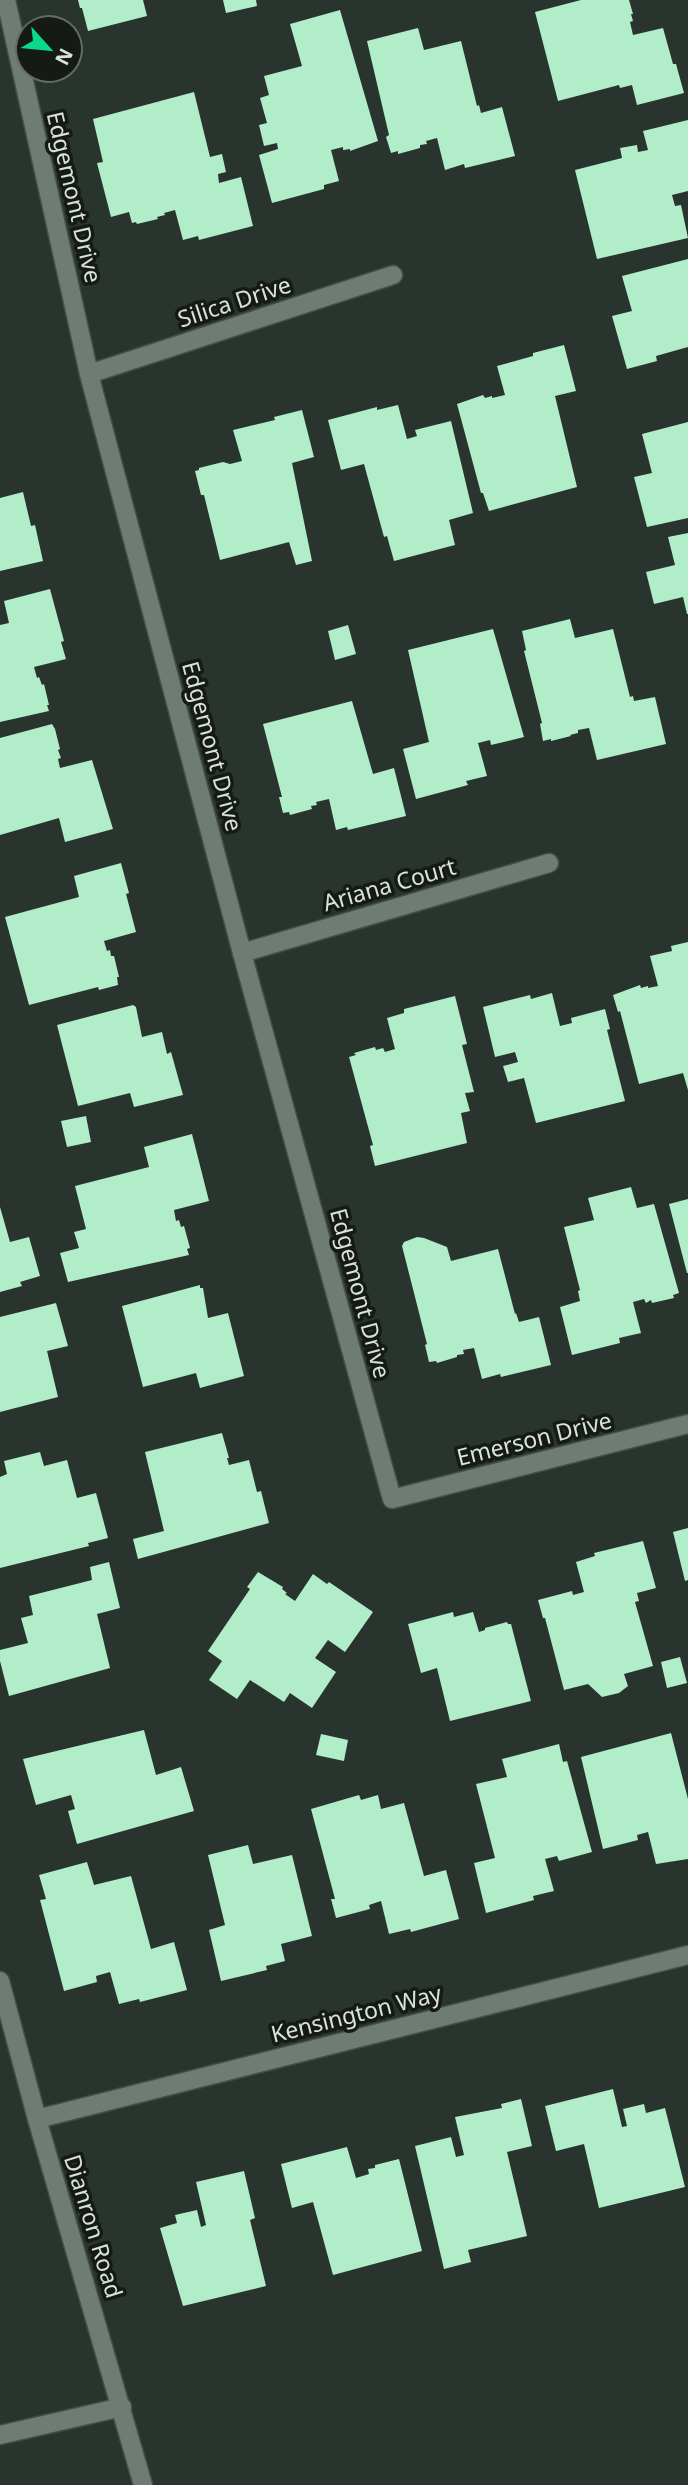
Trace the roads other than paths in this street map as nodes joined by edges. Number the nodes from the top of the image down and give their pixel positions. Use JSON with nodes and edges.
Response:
{"nodes":[{"id":1,"x":6,"y":0,"type":"edge"},
{"id":2,"x":393,"y":275,"type":"dead end"},
{"id":3,"x":89,"y":374,"type":"junction"},
{"id":4,"x":549,"y":863,"type":"dead end"},
{"id":5,"x":242,"y":953,"type":"junction"},
{"id":6,"x":688,"y":1424,"type":"edge"},
{"id":7,"x":392,"y":1499,"type":"joint"},
{"id":8,"x":688,"y":1955,"type":"edge"},
{"id":9,"x":0,"y":1981,"type":"edge"},
{"id":10,"x":37,"y":2119,"type":"junction"},
{"id":11,"x":122,"y":2407,"type":"junction"},
{"id":12,"x":0,"y":2435,"type":"edge"},
{"id":13,"x":144,"y":2485,"type":"edge"}],
"edges":[{"from":1,"to":3,"type":"street","name":"Edgemont Drive"},
{"from":2,"to":3,"type":"street","name":"Silica Drive"},
{"from":3,"to":5,"type":"street","name":"Edgemont Drive"},
{"from":4,"to":5,"type":"street","name":"Ariana Court"},
{"from":5,"to":7,"type":"street","name":"Edgemont Drive"},
{"from":6,"to":7,"type":"street","name":"Emerson Drive"},
{"from":8,"to":10,"type":"street","name":"Kensington Way"},
{"from":9,"to":10,"type":"street","name":"Dianron Road"},
{"from":10,"to":11,"type":"street","name":"Dianron Road"},
{"from":11,"to":12,"type":"street"},
{"from":11,"to":13,"type":"street","name":"Dianron Road"}]}
